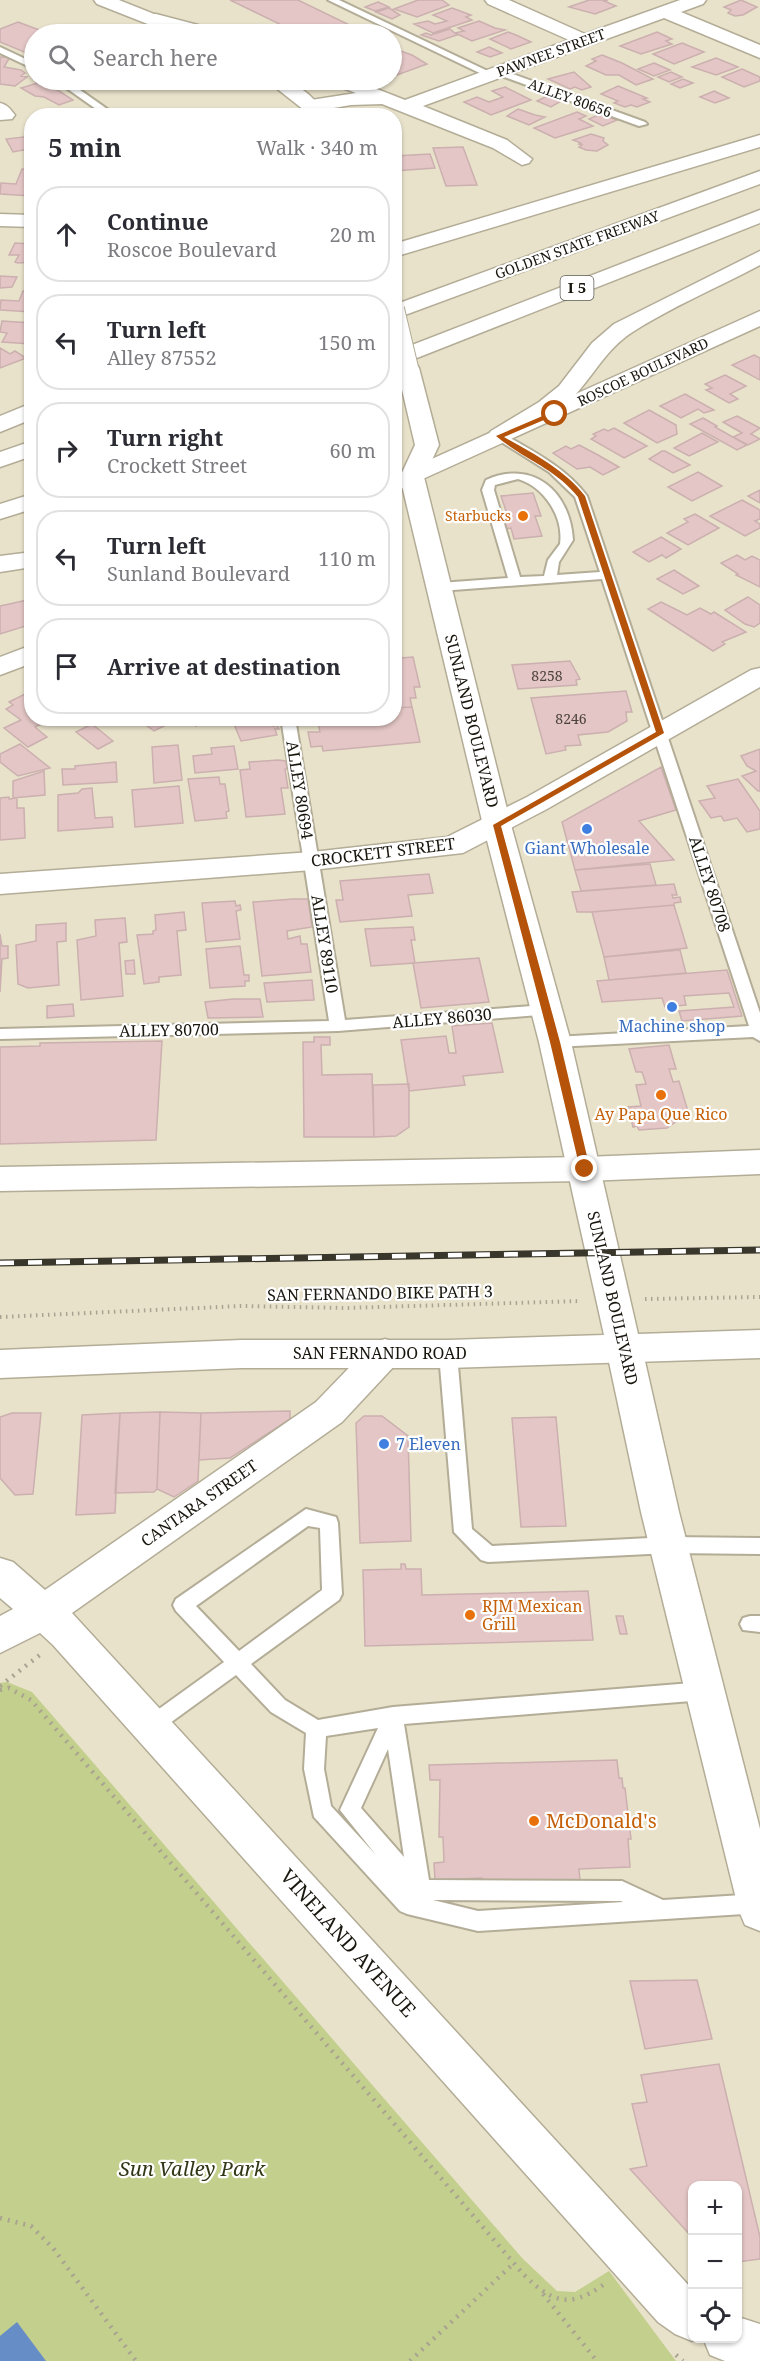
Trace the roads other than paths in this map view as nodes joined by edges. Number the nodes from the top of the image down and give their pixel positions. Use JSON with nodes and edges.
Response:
{"nodes":[{"id":1,"x":103,"y":0,"type":"edge"},
{"id":2,"x":332,"y":0,"type":"edge"},
{"id":3,"x":494,"y":0,"type":"edge"},
{"id":4,"x":697,"y":0,"type":"edge"},
{"id":5,"x":665,"y":12,"type":"junction"},
{"id":6,"x":156,"y":20,"type":"junction"},
{"id":7,"x":165,"y":24,"type":"edge"},
{"id":8,"x":172,"y":24,"type":"edge"},
{"id":9,"x":385,"y":24,"type":"edge"},
{"id":10,"x":402,"y":32,"type":"edge"},
{"id":11,"x":585,"y":41,"type":"junction"},
{"id":12,"x":0,"y":50,"type":"edge"},
{"id":13,"x":760,"y":52,"type":"edge"},
{"id":14,"x":24,"y":61,"type":"edge"},
{"id":15,"x":495,"y":74,"type":"junction"},
{"id":16,"x":75,"y":90,"type":"edge"},
{"id":17,"x":288,"y":90,"type":"edge"},
{"id":18,"x":365,"y":90,"type":"edge"},
{"id":19,"x":406,"y":106,"type":"junction"},
{"id":20,"x":101,"y":108,"type":"edge"},
{"id":21,"x":310,"y":108,"type":"edge"},
{"id":22,"x":326,"y":108,"type":"edge"},
{"id":23,"x":642,"y":124,"type":"dead end"},
{"id":24,"x":760,"y":141,"type":"edge"},
{"id":25,"x":522,"y":159,"type":"dead end"},
{"id":26,"x":760,"y":177,"type":"edge"},
{"id":27,"x":760,"y":193,"type":"edge"},
{"id":28,"x":760,"y":216,"type":"edge"},
{"id":29,"x":0,"y":220,"type":"edge"},
{"id":30,"x":24,"y":222,"type":"edge"},
{"id":31,"x":402,"y":249,"type":"edge"},
{"id":32,"x":545,"y":257,"type":"junction"},
{"id":33,"x":760,"y":257,"type":"edge"},
{"id":34,"x":402,"y":308,"type":"edge"},
{"id":35,"x":760,"y":318,"type":"edge"},
{"id":36,"x":402,"y":341,"type":"edge"},
{"id":37,"x":402,"y":357,"type":"edge"},
{"id":38,"x":24,"y":414,"type":"edge"},
{"id":39,"x":0,"y":425,"type":"edge"},
{"id":40,"x":499,"y":436,"type":"junction"},
{"id":41,"x":24,"y":451,"type":"edge"},
{"id":42,"x":0,"y":460,"type":"edge"},
{"id":43,"x":402,"y":473,"type":"edge"},
{"id":44,"x":402,"y":474,"type":"edge"},
{"id":45,"x":402,"y":481,"type":"edge"},
{"id":46,"x":24,"y":504,"type":"edge"},
{"id":47,"x":0,"y":512,"type":"edge"},
{"id":48,"x":24,"y":560,"type":"edge"},
{"id":49,"x":0,"y":564,"type":"edge"},
{"id":50,"x":606,"y":575,"type":"junction"},
{"id":51,"x":550,"y":579,"type":"junction"},
{"id":52,"x":515,"y":581,"type":"junction"},
{"id":53,"x":440,"y":587,"type":"junction"},
{"id":54,"x":24,"y":656,"type":"edge"},
{"id":55,"x":0,"y":667,"type":"edge"},
{"id":56,"x":760,"y":676,"type":"edge"},
{"id":57,"x":289,"y":726,"type":"edge"},
{"id":58,"x":660,"y":733,"type":"junction"},
{"id":59,"x":497,"y":825,"type":"junction"},
{"id":60,"x":312,"y":861,"type":"junction"},
{"id":61,"x":0,"y":884,"type":"edge"},
{"id":62,"x":546,"y":1010,"type":"junction"},
{"id":63,"x":338,"y":1026,"type":"junction"},
{"id":64,"x":759,"y":1033,"type":"edge"},
{"id":65,"x":0,"y":1034,"type":"edge"},
{"id":66,"x":555,"y":1042,"type":"junction"},
{"id":67,"x":760,"y":1162,"type":"edge"},
{"id":68,"x":585,"y":1169,"type":"junction"},
{"id":69,"x":0,"y":1179,"type":"edge"},
{"id":70,"x":760,"y":1344,"type":"edge"},
{"id":71,"x":624,"y":1348,"type":"junction"},
{"id":72,"x":385,"y":1353,"type":"junction"},
{"id":73,"x":448,"y":1354,"type":"junction"},
{"id":74,"x":0,"y":1364,"type":"edge"},
{"id":75,"x":669,"y":1545,"type":"junction"},
{"id":76,"x":760,"y":1546,"type":"edge"},
{"id":77,"x":0,"y":1574,"type":"edge"},
{"id":78,"x":55,"y":1623,"type":"junction"},
{"id":79,"x":0,"y":1636,"type":"edge"},
{"id":80,"x":237,"y":1663,"type":"junction"},
{"id":81,"x":704,"y":1691,"type":"junction"},
{"id":82,"x":393,"y":1716,"type":"junction"},
{"id":83,"x":152,"y":1725,"type":"junction"},
{"id":84,"x":316,"y":1729,"type":"junction"},
{"id":85,"x":420,"y":1890,"type":"junction"},
{"id":86,"x":759,"y":1907,"type":"edge"},
{"id":87,"x":663,"y":1911,"type":"junction"},
{"id":88,"x":683,"y":2334,"type":"edge"},
{"id":89,"x":742,"y":2343,"type":"edge"},
{"id":90,"x":760,"y":2348,"type":"edge"}],
"edges":[{"from":1,"to":6,"type":"main road"},
{"from":2,"to":9,"type":"lane","name":"ALLEY 80656"},
{"from":3,"to":11,"type":"main road"},
{"from":4,"to":5,"type":"main road","name":"PAWNEE STREET"},
{"from":5,"to":11,"type":"main road","name":"PAWNEE STREET"},
{"from":5,"to":13,"type":"main road"},
{"from":6,"to":7,"type":"main road"},
{"from":6,"to":8,"type":"main road"},
{"from":10,"to":15,"type":"lane","name":"ALLEY 80656"},
{"from":11,"to":15,"type":"main road","name":"PAWNEE STREET"},
{"from":12,"to":14,"type":"lane"},
{"from":15,"to":19,"type":"main road","name":"PAWNEE STREET"},
{"from":15,"to":23,"type":"lane","name":"ALLEY 80656"},
{"from":16,"to":20,"type":"lane"},
{"from":17,"to":21,"type":"main road"},
{"from":18,"to":19,"type":"main road"},
{"from":19,"to":22,"type":"main road"},
{"from":19,"to":25,"type":"main road"},
{"from":24,"to":31,"type":"main road"},
{"from":26,"to":32,"type":"main road","name":"GOLDEN STATE FREEWAY","number":"I 5"},
{"from":27,"to":32,"type":"main road"},
{"from":28,"to":37,"type":"main road","number":"I 5"},
{"from":29,"to":30,"type":"main road"},
{"from":32,"to":34,"type":"main road","name":"GOLDEN STATE FREEWAY","number":"I 5"},
{"from":33,"to":40,"type":"main road"},
{"from":35,"to":40,"type":"main road","name":"ROSCOE BOULEVARD"},
{"from":36,"to":43,"type":"main road","bridge":true},
{"from":38,"to":39,"type":"main road"},
{"from":40,"to":44,"type":"main road","name":"ROSCOE BOULEVARD"},
{"from":40,"to":50,"type":"lane","name":"ALLEY 80708"},
{"from":41,"to":42,"type":"main road"},
{"from":45,"to":53,"type":"main road","name":"SUNLAND BOULEVARD"},
{"from":46,"to":47,"type":"main road"},
{"from":48,"to":49,"type":"main road"},
{"from":50,"to":51,"type":"lane"},
{"from":50,"to":58,"type":"lane","name":"ALLEY 80708"},
{"from":51,"to":52,"type":"lane"},
{"from":51,"to":52,"type":"lane"},
{"from":52,"to":53,"type":"lane"},
{"from":53,"to":59,"type":"main road","name":"SUNLAND BOULEVARD"},
{"from":54,"to":55,"type":"main road"},
{"from":56,"to":58,"type":"main road","name":"CROCKETT STREET"},
{"from":57,"to":60,"type":"lane","name":"ALLEY 80694"},
{"from":58,"to":59,"type":"main road","name":"CROCKETT STREET"},
{"from":58,"to":64,"type":"lane","name":"ALLEY 80708"},
{"from":59,"to":60,"type":"main road","name":"CROCKETT STREET"},
{"from":59,"to":62,"type":"main road","name":"SUNLAND BOULEVARD"},
{"from":60,"to":61,"type":"main road","name":"CROCKETT STREET"},
{"from":60,"to":63,"type":"lane","name":"ALLEY 89110"},
{"from":62,"to":63,"type":"lane","name":"ALLEY 86030"},
{"from":62,"to":66,"type":"main road","name":"SUNLAND BOULEVARD"},
{"from":63,"to":65,"type":"lane","name":"ALLEY 80700"},
{"from":64,"to":66,"type":"lane"},
{"from":66,"to":68,"type":"main road","name":"SUNLAND BOULEVARD"},
{"from":67,"to":68,"type":"main road"},
{"from":68,"to":69,"type":"main road"},
{"from":68,"to":71,"type":"main road","name":"SUNLAND BOULEVARD"},
{"from":70,"to":71,"type":"main road","name":"SAN FERNANDO ROAD"},
{"from":71,"to":73,"type":"main road","name":"SAN FERNANDO ROAD"},
{"from":71,"to":75,"type":"main road","name":"SUNLAND BOULEVARD"},
{"from":72,"to":73,"type":"main road","name":"SAN FERNANDO ROAD"},
{"from":72,"to":74,"type":"main road","name":"SAN FERNANDO ROAD"},
{"from":72,"to":78,"type":"main road","name":"CANTARA STREET"},
{"from":73,"to":75,"type":"lane"},
{"from":75,"to":76,"type":"lane"},
{"from":75,"to":81,"type":"main road","name":"SUNLAND BOULEVARD"},
{"from":77,"to":78,"type":"main road","name":"VINELAND AVENUE"},
{"from":78,"to":79,"type":"main road","name":"CANTARA STREET"},
{"from":78,"to":83,"type":"main road","name":"VINELAND AVENUE"},
{"from":80,"to":80,"type":"lane"},
{"from":80,"to":83,"type":"lane"},
{"from":80,"to":84,"type":"lane"},
{"from":81,"to":82,"type":"lane"},
{"from":81,"to":86,"type":"main road","name":"SUNLAND BOULEVARD"},
{"from":82,"to":84,"type":"lane"},
{"from":82,"to":85,"type":"lane"},
{"from":82,"to":85,"type":"lane"},
{"from":83,"to":88,"type":"main road","name":"VINELAND AVENUE"},
{"from":84,"to":87,"type":"lane"},
{"from":85,"to":87,"type":"lane"},
{"from":86,"to":87,"type":"lane"},
{"from":89,"to":90,"type":"main road"}]}
